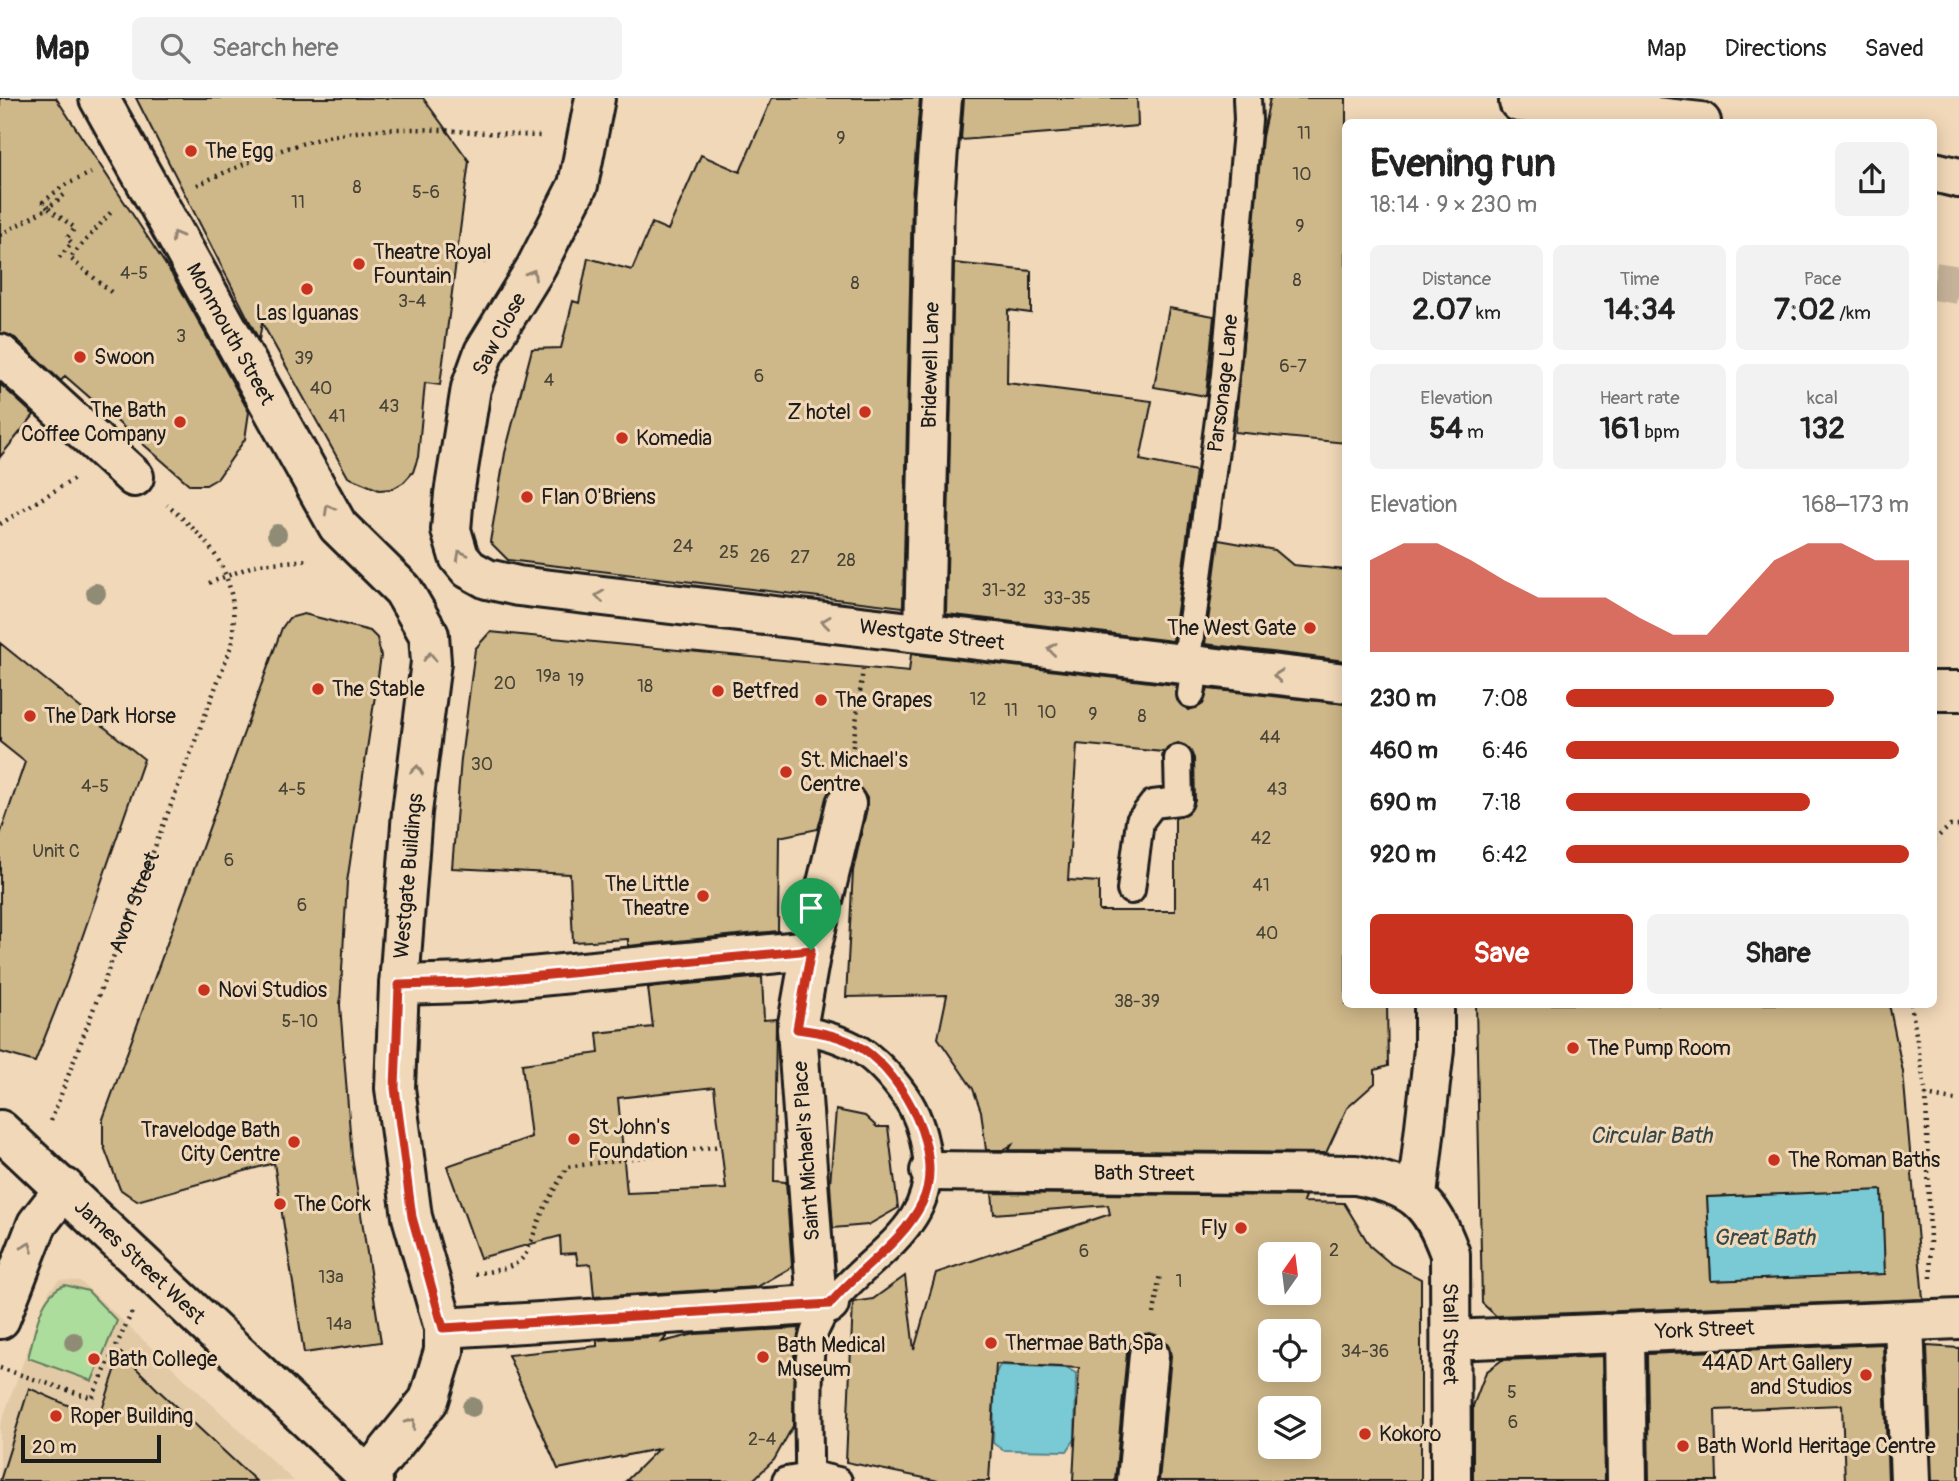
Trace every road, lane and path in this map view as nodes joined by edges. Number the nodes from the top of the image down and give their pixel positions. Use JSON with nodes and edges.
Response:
{"nodes":[{"id":1,"x":99,"y":98,"type":"edge"},
{"id":2,"x":595,"y":98,"type":"edge"},
{"id":3,"x":942,"y":98,"type":"edge"},
{"id":4,"x":1247,"y":98,"type":"edge"},
{"id":5,"x":1518,"y":107,"type":"edge"},
{"id":6,"x":1685,"y":115,"type":"edge"},
{"id":7,"x":547,"y":136,"type":"dead end"},
{"id":8,"x":101,"y":168,"type":"dead end"},
{"id":9,"x":1937,"y":173,"type":"edge"},
{"id":10,"x":1959,"y":178,"type":"edge"},
{"id":11,"x":64,"y":195,"type":"dead end"},
{"id":12,"x":158,"y":204,"type":"junction"},
{"id":13,"x":48,"y":208,"type":"junction"},
{"id":14,"x":106,"y":218,"type":"dead end"},
{"id":15,"x":0,"y":235,"type":"edge"},
{"id":16,"x":63,"y":252,"type":"junction"},
{"id":17,"x":70,"y":258,"type":"junction"},
{"id":18,"x":58,"y":259,"type":"dead end"},
{"id":19,"x":111,"y":292,"type":"dead end"},
{"id":20,"x":0,"y":354,"type":"edge"},
{"id":21,"x":134,"y":477,"type":"junction"},
{"id":22,"x":0,"y":524,"type":"edge"},
{"id":23,"x":320,"y":559,"type":"dead end"},
{"id":24,"x":373,"y":561,"type":"joint"},
{"id":25,"x":225,"y":578,"type":"junction"},
{"id":26,"x":209,"y":583,"type":"dead end"},
{"id":27,"x":518,"y":586,"type":"joint"},
{"id":28,"x":869,"y":627,"type":"junction"},
{"id":29,"x":924,"y":633,"type":"junction"},
{"id":30,"x":1191,"y":676,"type":"junction"},
{"id":31,"x":1342,"y":683,"type":"edge"},
{"id":32,"x":1937,"y":691,"type":"edge"},
{"id":33,"x":1959,"y":691,"type":"edge"},
{"id":34,"x":1178,"y":759,"type":"dead end"},
{"id":35,"x":846,"y":804,"type":"joint"},
{"id":36,"x":1959,"y":826,"type":"edge"},
{"id":37,"x":1937,"y":837,"type":"edge"},
{"id":38,"x":1131,"y":890,"type":"dead end"},
{"id":39,"x":811,"y":950,"type":"junction"},
{"id":40,"x":399,"y":985,"type":"junction"},
{"id":41,"x":1434,"y":1008,"type":"edge"},
{"id":42,"x":1913,"y":1008,"type":"edge"},
{"id":43,"x":797,"y":1029,"type":"junction"},
{"id":44,"x":1926,"y":1095,"type":"junction"},
{"id":45,"x":1959,"y":1101,"type":"edge"},
{"id":46,"x":0,"y":1130,"type":"edge"},
{"id":47,"x":721,"y":1146,"type":"dead end"},
{"id":48,"x":36,"y":1161,"type":"junction"},
{"id":49,"x":930,"y":1171,"type":"junction"},
{"id":50,"x":1356,"y":1175,"type":"joint"},
{"id":51,"x":65,"y":1188,"type":"junction"},
{"id":52,"x":1417,"y":1196,"type":"junction"},
{"id":53,"x":149,"y":1267,"type":"junction"},
{"id":54,"x":429,"y":1281,"type":"junction"},
{"id":55,"x":823,"y":1304,"type":"junction"},
{"id":56,"x":0,"y":1319,"type":"edge"},
{"id":57,"x":1930,"y":1327,"type":"edge"},
{"id":58,"x":443,"y":1328,"type":"junction"},
{"id":59,"x":1625,"y":1334,"type":"junction"},
{"id":60,"x":1451,"y":1340,"type":"junction"},
{"id":61,"x":1149,"y":1355,"type":"dead end"},
{"id":62,"x":0,"y":1368,"type":"edge"},
{"id":63,"x":371,"y":1478,"type":"edge"},
{"id":64,"x":797,"y":1479,"type":"edge"},
{"id":65,"x":838,"y":1481,"type":"edge"},
{"id":66,"x":1137,"y":1481,"type":"edge"},
{"id":67,"x":1451,"y":1481,"type":"edge"},
{"id":68,"x":1627,"y":1481,"type":"edge"},
{"id":69,"x":1910,"y":1481,"type":"edge"}],
"edges":[{"from":1,"to":12,"type":"street","name":"Monmouth Street"},
{"from":27,"to":2,"type":"street","name":"Saw Close","one_way":true},
{"from":3,"to":29,"type":"street","name":"Bridewell Lane"},
{"from":4,"to":30,"type":"lane","name":"Parsonage Lane"},
{"from":5,"to":6,"type":"street"},
{"from":7,"to":12,"type":"path"},
{"from":8,"to":13,"type":"path"},
{"from":9,"to":10,"type":"street"},
{"from":11,"to":13,"type":"path"},
{"from":24,"to":12,"type":"street","name":"Monmouth Street","one_way":true},
{"from":13,"to":15,"type":"path"},
{"from":13,"to":16,"type":"path"},
{"from":14,"to":17,"type":"path"},
{"from":16,"to":17,"type":"path"},
{"from":16,"to":18,"type":"path"},
{"from":17,"to":19,"type":"path"},
{"from":20,"to":21,"type":"street"},
{"from":21,"to":22,"type":"path"},
{"from":21,"to":25,"type":"path"},
{"from":23,"to":25,"type":"path"},
{"from":40,"to":24,"type":"street","name":"Westgate Buildings","one_way":true},
{"from":25,"to":26,"type":"path"},
{"from":25,"to":48,"type":"path","name":"Avon Street"},
{"from":28,"to":27,"type":"street","name":"Westgate Street","one_way":true},
{"from":28,"to":29,"type":"street","name":"Westgate Street"},
{"from":28,"to":35,"type":"path"},
{"from":30,"to":29,"type":"street","name":"Westgate Street","one_way":true},
{"from":31,"to":30,"type":"street","name":"Westgate Street","one_way":true},
{"from":32,"to":33,"type":"street"},
{"from":34,"to":38,"type":"lane"},
{"from":35,"to":39,"type":"street","name":"Saint Michael's Place"},
{"from":36,"to":37,"type":"path"},
{"from":39,"to":40,"type":"street"},
{"from":39,"to":43,"type":"street","name":"Saint Michael's Place"},
{"from":40,"to":54,"type":"street","name":"Westgate Buildings"},
{"from":41,"to":52,"type":"street"},
{"from":42,"to":44,"type":"path"},
{"from":43,"to":49,"type":"lane"},
{"from":43,"to":55,"type":"street","name":"Saint Michael's Place"},
{"from":44,"to":45,"type":"path"},
{"from":44,"to":57,"type":"path"},
{"from":46,"to":48,"type":"street","name":"James Street West"},
{"from":47,"to":54,"type":"path"},
{"from":48,"to":51,"type":"street","name":"James Street West"},
{"from":49,"to":50,"type":"street","name":"Bath Street"},
{"from":49,"to":55,"type":"lane"},
{"from":50,"to":52,"type":"street","name":"Stall Street"},
{"from":51,"to":53,"type":"street","name":"James Street West"},
{"from":56,"to":51,"type":"street","one_way":true},
{"from":52,"to":60,"type":"street","name":"Stall Street"},
{"from":53,"to":62,"type":"path"},
{"from":53,"to":63,"type":"street","name":"James Street West"},
{"from":54,"to":58,"type":"street","name":"Westgate Buildings"},
{"from":55,"to":58,"type":"street"},
{"from":55,"to":64,"type":"lane"},
{"from":57,"to":59,"type":"street","name":"York Street"},
{"from":57,"to":69,"type":"street"},
{"from":63,"to":58,"type":"street","name":"Westgate Buildings","one_way":true},
{"from":59,"to":60,"type":"street","name":"York Street"},
{"from":59,"to":68,"type":"street"},
{"from":60,"to":67,"type":"street","name":"Stall Street"},
{"from":61,"to":66,"type":"street"},
{"from":64,"to":65,"type":"lane"}]}
